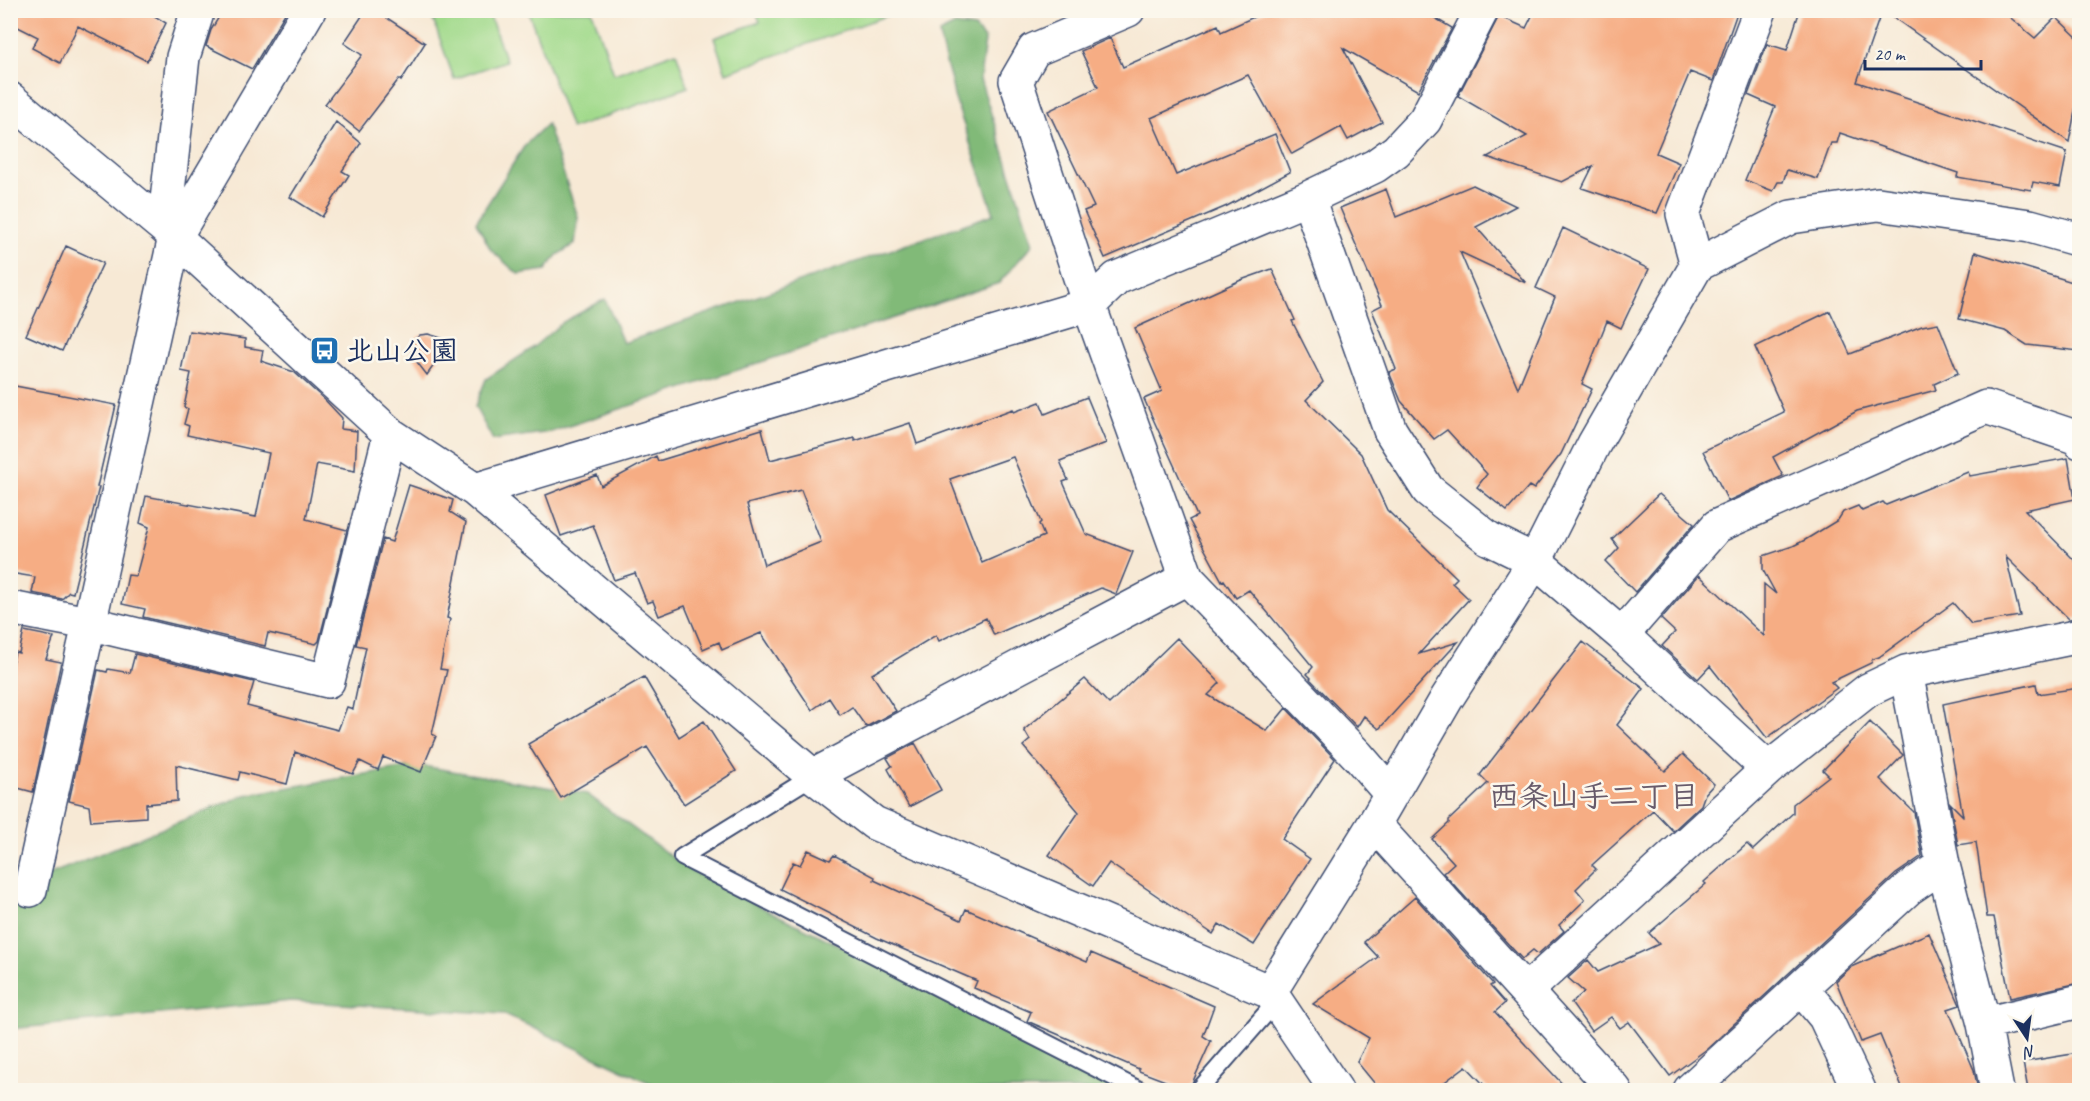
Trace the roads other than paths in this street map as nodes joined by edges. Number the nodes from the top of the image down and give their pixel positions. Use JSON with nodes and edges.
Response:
{"nodes":[{"id":1,"x":198,"y":10,"type":"edge"},
{"id":2,"x":309,"y":10,"type":"edge"},
{"id":3,"x":1128,"y":10,"type":"edge"},
{"id":4,"x":1482,"y":10,"type":"edge"},
{"id":5,"x":1760,"y":10,"type":"edge"},
{"id":6,"x":10,"y":99,"type":"edge"},
{"id":7,"x":1308,"y":198,"type":"junction"},
{"id":8,"x":169,"y":232,"type":"junction"},
{"id":9,"x":2079,"y":240,"type":"edge"},
{"id":10,"x":1697,"y":265,"type":"junction"},
{"id":11,"x":1089,"y":305,"type":"junction"},
{"id":12,"x":390,"y":435,"type":"junction"},
{"id":13,"x":2079,"y":442,"type":"edge"},
{"id":14,"x":475,"y":490,"type":"junction"},
{"id":15,"x":1535,"y":561,"type":"junction"},
{"id":16,"x":1186,"y":578,"type":"junction"},
{"id":17,"x":10,"y":608,"type":"edge"},
{"id":18,"x":88,"y":623,"type":"junction"},
{"id":19,"x":1622,"y":635,"type":"junction"},
{"id":20,"x":2079,"y":636,"type":"edge"},
{"id":21,"x":1906,"y":672,"type":"junction"},
{"id":22,"x":1768,"y":769,"type":"junction"},
{"id":23,"x":813,"y":776,"type":"junction"},
{"id":24,"x":1390,"y":793,"type":"junction"},
{"id":25,"x":1374,"y":824,"type":"junction"},
{"id":26,"x":1943,"y":865,"type":"junction"},
{"id":27,"x":30,"y":890,"type":"dead end"},
{"id":28,"x":1801,"y":988,"type":"junction"},
{"id":29,"x":1526,"y":991,"type":"junction"},
{"id":30,"x":1273,"y":997,"type":"junction"},
{"id":31,"x":2079,"y":1001,"type":"edge"},
{"id":32,"x":1984,"y":1024,"type":"junction"},
{"id":33,"x":1139,"y":1090,"type":"edge"},
{"id":34,"x":1199,"y":1090,"type":"edge"},
{"id":35,"x":1336,"y":1090,"type":"edge"},
{"id":36,"x":1615,"y":1090,"type":"edge"},
{"id":37,"x":1690,"y":1090,"type":"edge"},
{"id":38,"x":1859,"y":1090,"type":"edge"},
{"id":39,"x":1997,"y":1090,"type":"edge"}],
"edges":[{"from":1,"to":8,"type":"street"},
{"from":2,"to":8,"type":"street"},
{"from":3,"to":11,"type":"street"},
{"from":4,"to":7,"type":"street"},
{"from":5,"to":10,"type":"street"},
{"from":6,"to":8,"type":"street"},
{"from":7,"to":11,"type":"street"},
{"from":7,"to":15,"type":"street"},
{"from":8,"to":12,"type":"street"},
{"from":8,"to":18,"type":"street"},
{"from":9,"to":10,"type":"street"},
{"from":10,"to":15,"type":"street"},
{"from":11,"to":14,"type":"street"},
{"from":11,"to":16,"type":"street"},
{"from":12,"to":14,"type":"street"},
{"from":12,"to":18,"type":"street"},
{"from":13,"to":19,"type":"street"},
{"from":14,"to":23,"type":"street"},
{"from":15,"to":19,"type":"street"},
{"from":15,"to":24,"type":"street"},
{"from":16,"to":23,"type":"street"},
{"from":16,"to":24,"type":"street"},
{"from":17,"to":18,"type":"street"},
{"from":18,"to":27,"type":"street"},
{"from":19,"to":22,"type":"street"},
{"from":20,"to":21,"type":"street"},
{"from":21,"to":22,"type":"street"},
{"from":21,"to":26,"type":"street"},
{"from":22,"to":29,"type":"street"},
{"from":23,"to":30,"type":"street"},
{"from":23,"to":33,"type":"lane"},
{"from":24,"to":25,"type":"street"},
{"from":25,"to":29,"type":"street"},
{"from":25,"to":30,"type":"street"},
{"from":26,"to":28,"type":"street"},
{"from":26,"to":32,"type":"street"},
{"from":28,"to":37,"type":"street"},
{"from":28,"to":38,"type":"street"},
{"from":29,"to":36,"type":"street"},
{"from":30,"to":34,"type":"lane"},
{"from":30,"to":35,"type":"street"},
{"from":31,"to":32,"type":"street"},
{"from":32,"to":39,"type":"street"}]}
